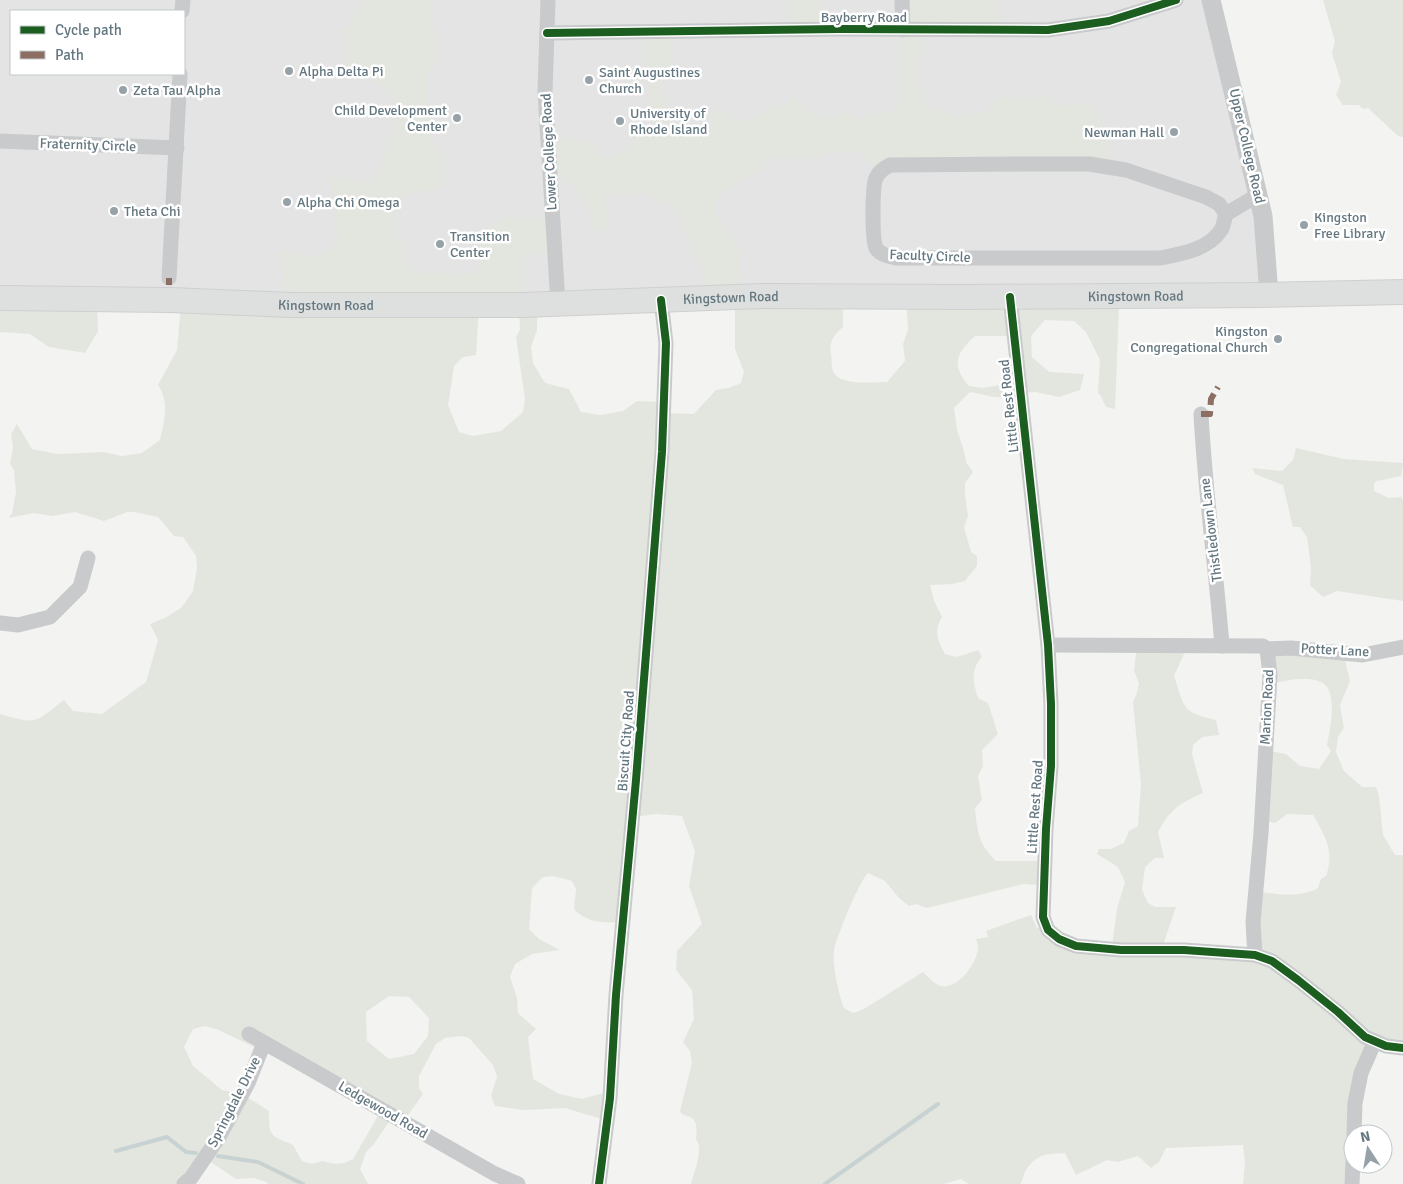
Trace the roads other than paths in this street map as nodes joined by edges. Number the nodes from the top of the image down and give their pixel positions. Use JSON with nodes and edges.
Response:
{"nodes":[{"id":1,"x":548,"y":0,"type":"edge"},
{"id":2,"x":902,"y":0,"type":"edge"},
{"id":3,"x":1176,"y":0,"type":"edge"},
{"id":4,"x":1211,"y":0,"type":"edge"},
{"id":5,"x":903,"y":30,"type":"junction"},
{"id":6,"x":547,"y":33,"type":"junction"},
{"id":7,"x":180,"y":75,"type":"edge"},
{"id":8,"x":0,"y":141,"type":"edge"},
{"id":9,"x":176,"y":148,"type":"junction"},
{"id":10,"x":1258,"y":195,"type":"junction"},
{"id":11,"x":1226,"y":214,"type":"junction"},
{"id":12,"x":169,"y":278,"type":"dead end"},
{"id":13,"x":1403,"y":292,"type":"edge"},
{"id":14,"x":1269,"y":295,"type":"junction"},
{"id":15,"x":1010,"y":297,"type":"junction"},
{"id":16,"x":0,"y":298,"type":"edge"},
{"id":17,"x":661,"y":300,"type":"junction"},
{"id":18,"x":558,"y":304,"type":"junction"},
{"id":19,"x":1201,"y":414,"type":"dead end"},
{"id":20,"x":88,"y":558,"type":"dead end"},
{"id":21,"x":0,"y":623,"type":"edge"},
{"id":22,"x":1048,"y":645,"type":"junction"},
{"id":23,"x":1222,"y":646,"type":"junction"},
{"id":24,"x":1403,"y":648,"type":"edge"},
{"id":25,"x":1267,"y":649,"type":"junction"},
{"id":26,"x":1255,"y":955,"type":"junction"},
{"id":27,"x":250,"y":1034,"type":"dead end"},
{"id":28,"x":1375,"y":1041,"type":"junction"},
{"id":29,"x":264,"y":1043,"type":"junction"},
{"id":30,"x":1403,"y":1048,"type":"edge"},
{"id":31,"x":1354,"y":1124,"type":"edge"},
{"id":32,"x":184,"y":1184,"type":"edge"},
{"id":33,"x":518,"y":1184,"type":"edge"},
{"id":34,"x":599,"y":1184,"type":"edge"}],
"edges":[{"from":1,"to":6,"type":"street","name":"Lower College Road"},
{"from":2,"to":5,"type":"street"},
{"from":3,"to":5,"type":"street","name":"Bayberry Road"},
{"from":4,"to":10,"type":"street","name":"Upper College Road"},
{"from":5,"to":6,"type":"street","name":"Bayberry Road"},
{"from":6,"to":18,"type":"street","name":"Lower College Road"},
{"from":7,"to":9,"type":"street"},
{"from":8,"to":9,"type":"street","name":"Fraternity Circle"},
{"from":9,"to":12,"type":"street"},
{"from":10,"to":11,"type":"street"},
{"from":10,"to":14,"type":"street","name":"Upper College Road"},
{"from":11,"to":11,"type":"street","name":"Faculty Circle"},
{"from":13,"to":14,"type":"main road","name":"Kingstown Road"},
{"from":14,"to":15,"type":"main road","name":"Kingstown Road"},
{"from":15,"to":17,"type":"main road","name":"Kingstown Road"},
{"from":15,"to":22,"type":"street","name":"Little Rest Road"},
{"from":16,"to":18,"type":"main road","name":"Kingstown Road"},
{"from":17,"to":18,"type":"main road","name":"Kingstown Road"},
{"from":17,"to":34,"type":"street","name":"Biscuit City Road"},
{"from":19,"to":23,"type":"street","name":"Thistledown Lane"},
{"from":20,"to":21,"type":"street"},
{"from":22,"to":23,"type":"street","name":"Marion Road"},
{"from":22,"to":26,"type":"street","name":"Little Rest Road"},
{"from":23,"to":25,"type":"street","name":"Marion Road"},
{"from":24,"to":25,"type":"street","name":"Potter Lane"},
{"from":25,"to":26,"type":"street","name":"Marion Road"},
{"from":26,"to":28,"type":"street","name":"Little Rest Road"},
{"from":27,"to":29,"type":"street","name":"Ledgewood Road"},
{"from":28,"to":30,"type":"street","name":"Little Rest Road"},
{"from":28,"to":31,"type":"street"},
{"from":29,"to":32,"type":"street","name":"Springdale Drive"},
{"from":29,"to":33,"type":"street","name":"Ledgewood Road"}]}
